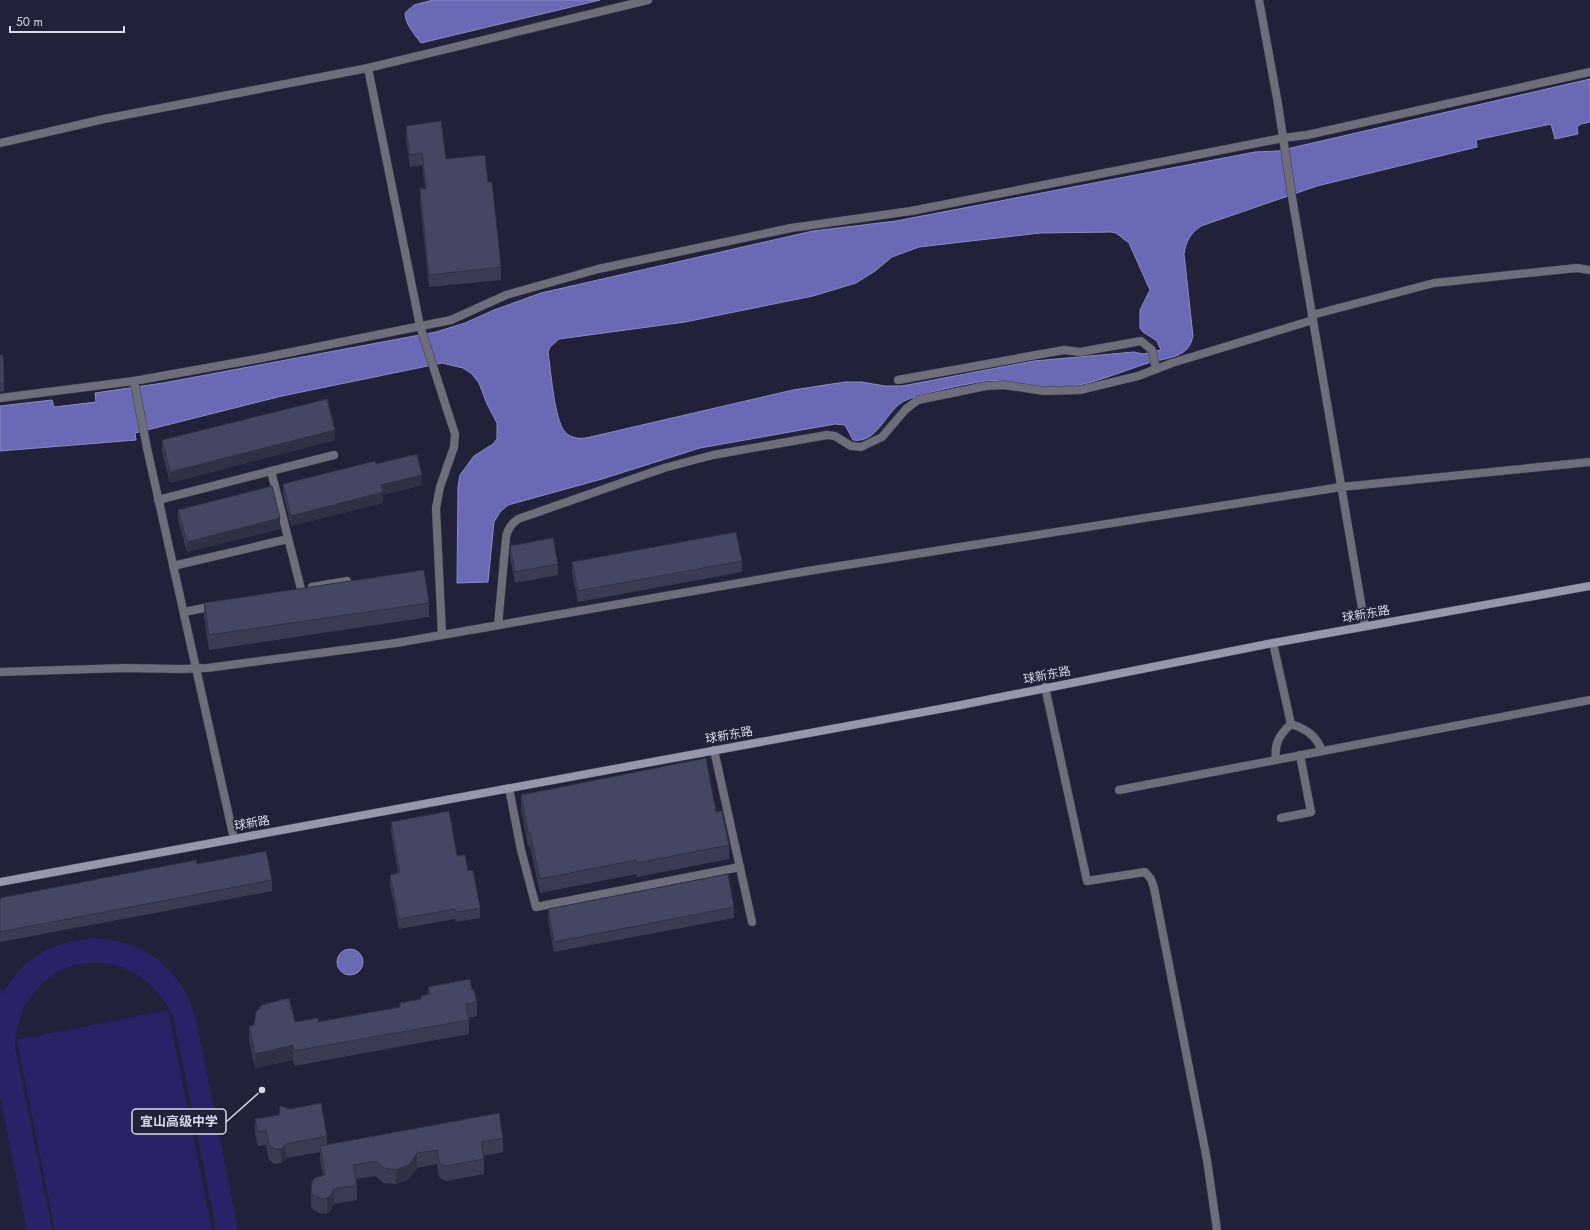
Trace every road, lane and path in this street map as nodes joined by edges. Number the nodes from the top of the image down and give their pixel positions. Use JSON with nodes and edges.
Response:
{"nodes":[{"id":1,"x":648,"y":0,"type":"edge"},
{"id":2,"x":1259,"y":0,"type":"edge"},
{"id":3,"x":368,"y":68,"type":"junction"},
{"id":4,"x":1590,"y":72,"type":"edge"},
{"id":5,"x":1283,"y":142,"type":"junction"},
{"id":6,"x":0,"y":143,"type":"edge"},
{"id":7,"x":1590,"y":270,"type":"edge"},
{"id":8,"x":1313,"y":318,"type":"junction"},
{"id":9,"x":420,"y":329,"type":"junction"},
{"id":10,"x":1156,"y":365,"type":"junction"},
{"id":11,"x":898,"y":380,"type":"dead end"},
{"id":12,"x":135,"y":384,"type":"junction"},
{"id":13,"x":0,"y":398,"type":"edge"},
{"id":14,"x":334,"y":455,"type":"dead end"},
{"id":15,"x":1590,"y":462,"type":"edge"},
{"id":16,"x":271,"y":471,"type":"junction"},
{"id":17,"x":1341,"y":487,"type":"junction"},
{"id":18,"x":158,"y":500,"type":"junction"},
{"id":19,"x":288,"y":539,"type":"junction"},
{"id":20,"x":173,"y":566,"type":"junction"},
{"id":21,"x":347,"y":581,"type":"edge"},
{"id":22,"x":1590,"y":586,"type":"edge"},
{"id":23,"x":223,"y":604,"type":"edge"},
{"id":24,"x":184,"y":612,"type":"junction"},
{"id":25,"x":498,"y":625,"type":"junction"},
{"id":26,"x":1365,"y":626,"type":"junction"},
{"id":27,"x":442,"y":635,"type":"junction"},
{"id":28,"x":1273,"y":642,"type":"junction"},
{"id":29,"x":196,"y":669,"type":"junction"},
{"id":30,"x":0,"y":672,"type":"edge"},
{"id":31,"x":1045,"y":687,"type":"junction"},
{"id":32,"x":1590,"y":700,"type":"edge"},
{"id":33,"x":1291,"y":724,"type":"junction"},
{"id":34,"x":714,"y":750,"type":"junction"},
{"id":35,"x":1322,"y":751,"type":"junction"},
{"id":36,"x":1300,"y":756,"type":"junction"},
{"id":37,"x":1276,"y":760,"type":"junction"},
{"id":38,"x":509,"y":788,"type":"junction"},
{"id":39,"x":1119,"y":790,"type":"dead end"},
{"id":40,"x":1281,"y":818,"type":"dead end"},
{"id":41,"x":234,"y":839,"type":"junction"},
{"id":42,"x":740,"y":867,"type":"junction"},
{"id":43,"x":0,"y":882,"type":"edge"},
{"id":44,"x":752,"y":922,"type":"dead end"},
{"id":45,"x":1216,"y":1230,"type":"edge"}],
"edges":[{"from":1,"to":3,"type":"street"},
{"from":2,"to":5,"type":"street"},
{"from":3,"to":6,"type":"street"},
{"from":3,"to":9,"type":"street"},
{"from":4,"to":5,"type":"street"},
{"from":5,"to":8,"type":"street"},
{"from":5,"to":9,"type":"street"},
{"from":7,"to":8,"type":"street"},
{"from":8,"to":10,"type":"street"},
{"from":8,"to":17,"type":"street"},
{"from":9,"to":12,"type":"street"},
{"from":9,"to":27,"type":"street"},
{"from":10,"to":11,"type":"street"},
{"from":10,"to":25,"type":"street"},
{"from":12,"to":13,"type":"street"},
{"from":12,"to":18,"type":"street"},
{"from":14,"to":16,"type":"street"},
{"from":15,"to":17,"type":"street"},
{"from":16,"to":18,"type":"street"},
{"from":16,"to":19,"type":"street"},
{"from":17,"to":25,"type":"street"},
{"from":17,"to":26,"type":"street"},
{"from":18,"to":20,"type":"street"},
{"from":19,"to":20,"type":"street"},
{"from":19,"to":21,"type":"street"},
{"from":20,"to":24,"type":"street"},
{"from":22,"to":26,"type":"street","name":"球新东路"},
{"from":23,"to":24,"type":"street"},
{"from":24,"to":29,"type":"street"},
{"from":25,"to":27,"type":"street"},
{"from":26,"to":28,"type":"street","name":"球新东路"},
{"from":27,"to":29,"type":"street"},
{"from":28,"to":31,"type":"street","name":"球新东路"},
{"from":28,"to":33,"type":"street"},
{"from":29,"to":30,"type":"street"},
{"from":29,"to":41,"type":"street"},
{"from":31,"to":34,"type":"street","name":"球新东路"},
{"from":31,"to":45,"type":"street"},
{"from":32,"to":35,"type":"street"},
{"from":33,"to":35,"type":"street"},
{"from":33,"to":37,"type":"street"},
{"from":34,"to":38,"type":"street","name":"球新东路"},
{"from":34,"to":42,"type":"street"},
{"from":35,"to":36,"type":"street"},
{"from":36,"to":37,"type":"street"},
{"from":36,"to":40,"type":"street"},
{"from":37,"to":39,"type":"street"},
{"from":38,"to":41,"type":"street","name":"球新路"},
{"from":38,"to":42,"type":"street"},
{"from":41,"to":43,"type":"street","name":"球新路"},
{"from":42,"to":44,"type":"street"}]}
